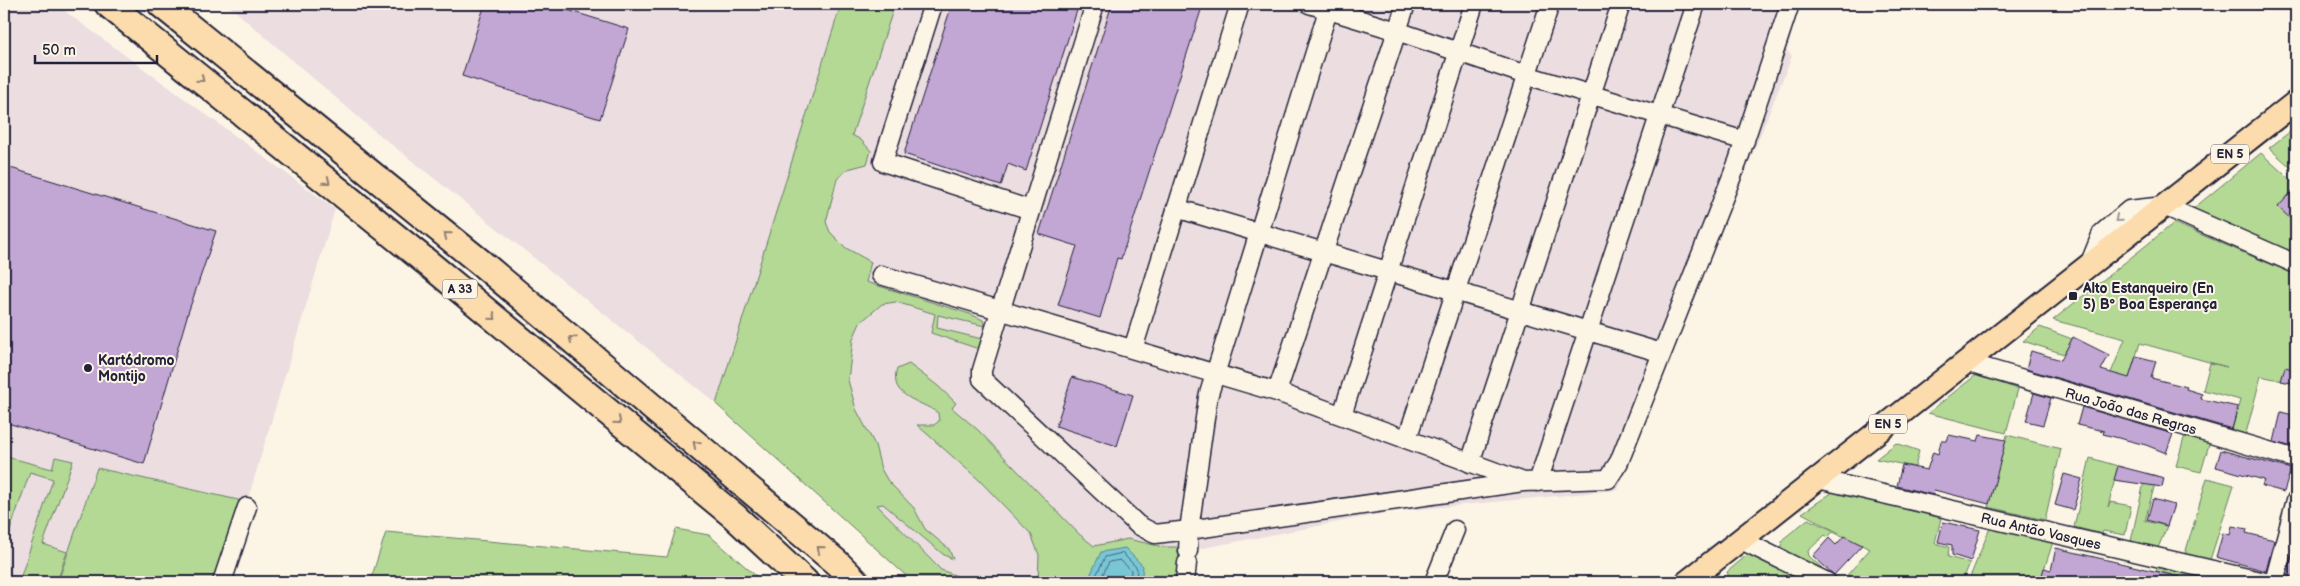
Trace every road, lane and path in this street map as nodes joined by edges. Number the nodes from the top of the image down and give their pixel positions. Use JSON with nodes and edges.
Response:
{"nodes":[{"id":1,"x":108,"y":4,"type":"edge"},
{"id":2,"x":161,"y":4,"type":"edge"},
{"id":3,"x":933,"y":4,"type":"edge"},
{"id":4,"x":1095,"y":4,"type":"edge"},
{"id":5,"x":1240,"y":4,"type":"edge"},
{"id":6,"x":1309,"y":4,"type":"edge"},
{"id":7,"x":1406,"y":4,"type":"edge"},
{"id":8,"x":1474,"y":4,"type":"edge"},
{"id":9,"x":1550,"y":4,"type":"edge"},
{"id":10,"x":1621,"y":4,"type":"edge"},
{"id":11,"x":1696,"y":4,"type":"edge"},
{"id":12,"x":1790,"y":4,"type":"edge"},
{"id":13,"x":1329,"y":7,"type":"edge"},
{"id":14,"x":1397,"y":30,"type":"junction"},
{"id":15,"x":1459,"y":51,"type":"junction"},
{"id":16,"x":1526,"y":75,"type":"junction"},
{"id":17,"x":1591,"y":95,"type":"junction"},
{"id":18,"x":2296,"y":102,"type":"edge"},
{"id":19,"x":1659,"y":115,"type":"junction"},
{"id":20,"x":1745,"y":141,"type":"junction"},
{"id":21,"x":2164,"y":206,"type":"junction"},
{"id":22,"x":1176,"y":208,"type":"junction"},
{"id":23,"x":1031,"y":210,"type":"junction"},
{"id":24,"x":1259,"y":234,"type":"junction"},
{"id":25,"x":1323,"y":253,"type":"junction"},
{"id":26,"x":2296,"y":264,"type":"edge"},
{"id":27,"x":1388,"y":272,"type":"junction"},
{"id":28,"x":882,"y":275,"type":"dead end"},
{"id":29,"x":1455,"y":292,"type":"junction"},
{"id":30,"x":1000,"y":310,"type":"junction"},
{"id":31,"x":1520,"y":311,"type":"junction"},
{"id":32,"x":1588,"y":331,"type":"junction"},
{"id":33,"x":1132,"y":349,"type":"junction"},
{"id":34,"x":1662,"y":353,"type":"junction"},
{"id":35,"x":1965,"y":362,"type":"junction"},
{"id":36,"x":1215,"y":373,"type":"junction"},
{"id":37,"x":1277,"y":392,"type":"junction"},
{"id":38,"x":1342,"y":415,"type":"junction"},
{"id":39,"x":1407,"y":439,"type":"junction"},
{"id":40,"x":2296,"y":459,"type":"edge"},
{"id":41,"x":1470,"y":463,"type":"junction"},
{"id":42,"x":1818,"y":479,"type":"junction"},
{"id":43,"x":1530,"y":482,"type":"junction"},
{"id":44,"x":2296,"y":500,"type":"edge"},
{"id":45,"x":247,"y":507,"type":"dead end"},
{"id":46,"x":1189,"y":530,"type":"junction"},
{"id":47,"x":1455,"y":530,"type":"dead end"},
{"id":48,"x":1741,"y":540,"type":"junction"},
{"id":49,"x":222,"y":582,"type":"edge"},
{"id":50,"x":805,"y":582,"type":"edge"},
{"id":51,"x":856,"y":582,"type":"edge"},
{"id":52,"x":1185,"y":582,"type":"edge"},
{"id":53,"x":1434,"y":582,"type":"edge"},
{"id":54,"x":1686,"y":582,"type":"edge"},
{"id":55,"x":1827,"y":582,"type":"edge"},
{"id":56,"x":2264,"y":582,"type":"edge"},
{"id":57,"x":2274,"y":582,"type":"edge"}],
"edges":[{"from":1,"to":50,"type":"highway","number":"A 33","one_way":true},
{"from":51,"to":2,"type":"highway","number":"A 33","one_way":true},
{"from":3,"to":23,"type":"street"},
{"from":4,"to":23,"type":"street"},
{"from":5,"to":22,"type":"street"},
{"from":6,"to":13,"type":"street"},
{"from":7,"to":14,"type":"street"},
{"from":8,"to":15,"type":"street"},
{"from":9,"to":16,"type":"street"},
{"from":10,"to":17,"type":"street"},
{"from":11,"to":19,"type":"street"},
{"from":12,"to":20,"type":"street"},
{"from":13,"to":14,"type":"street"},
{"from":13,"to":24,"type":"street"},
{"from":14,"to":15,"type":"street"},
{"from":14,"to":25,"type":"street"},
{"from":15,"to":16,"type":"street"},
{"from":15,"to":27,"type":"street"},
{"from":16,"to":17,"type":"street"},
{"from":16,"to":29,"type":"street"},
{"from":17,"to":19,"type":"street"},
{"from":17,"to":31,"type":"street"},
{"from":18,"to":21,"type":"main road","number":"EN 5"},
{"from":19,"to":20,"type":"street"},
{"from":19,"to":32,"type":"street"},
{"from":20,"to":34,"type":"street"},
{"from":21,"to":26,"type":"street"},
{"from":21,"to":35,"type":"main road","number":"EN 5"},
{"from":22,"to":24,"type":"street"},
{"from":22,"to":33,"type":"street"},
{"from":23,"to":30,"type":"street"},
{"from":24,"to":25,"type":"street"},
{"from":24,"to":36,"type":"street"},
{"from":25,"to":27,"type":"street"},
{"from":25,"to":37,"type":"street"},
{"from":27,"to":29,"type":"street"},
{"from":27,"to":38,"type":"street"},
{"from":28,"to":30,"type":"street"},
{"from":29,"to":31,"type":"street"},
{"from":29,"to":39,"type":"street"},
{"from":30,"to":33,"type":"street"},
{"from":30,"to":46,"type":"street"},
{"from":31,"to":32,"type":"street"},
{"from":31,"to":41,"type":"street"},
{"from":32,"to":34,"type":"street"},
{"from":32,"to":43,"type":"street"},
{"from":33,"to":36,"type":"street"},
{"from":34,"to":43,"type":"street"},
{"from":35,"to":40,"type":"street","name":"Rua João das Regras"},
{"from":35,"to":42,"type":"main road","number":"EN 5"},
{"from":36,"to":37,"type":"street"},
{"from":36,"to":46,"type":"street"},
{"from":37,"to":38,"type":"street"},
{"from":38,"to":39,"type":"street"},
{"from":39,"to":41,"type":"street"},
{"from":41,"to":43,"type":"street"},
{"from":42,"to":48,"type":"main road","number":"EN 5"},
{"from":42,"to":56,"type":"street","name":"Rua Antão Vasques"},
{"from":43,"to":46,"type":"street"},
{"from":44,"to":57,"type":"street"},
{"from":45,"to":49,"type":"street"},
{"from":46,"to":52,"type":"street"},
{"from":47,"to":53,"type":"street"},
{"from":48,"to":54,"type":"main road","number":"EN 5"},
{"from":48,"to":55,"type":"street"}]}
